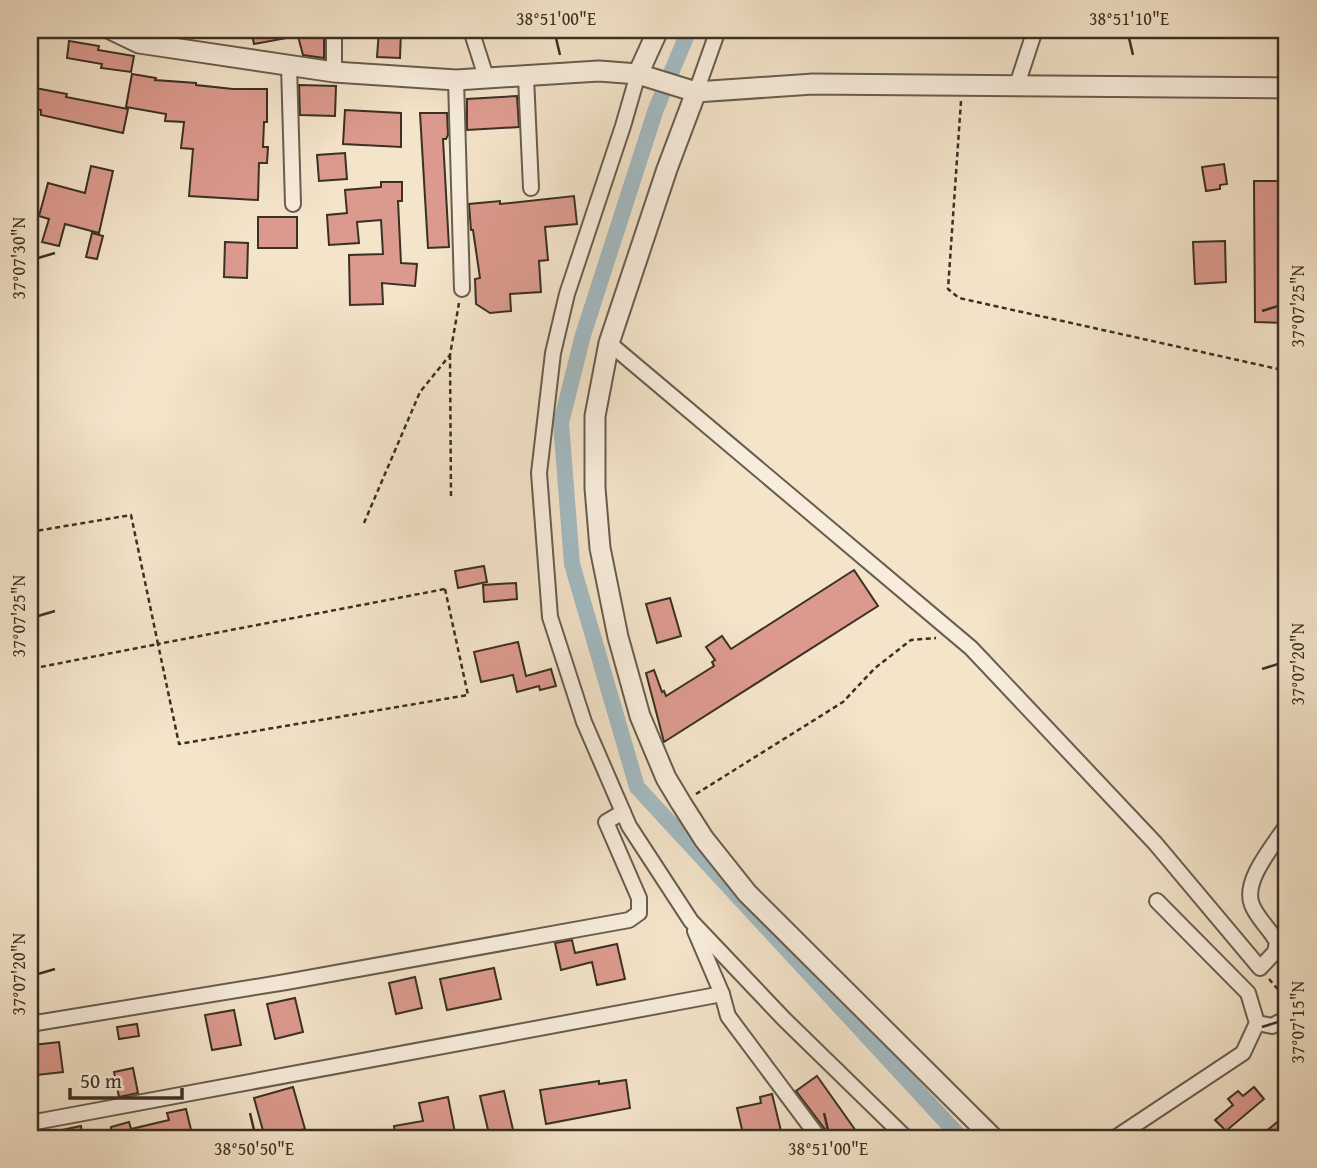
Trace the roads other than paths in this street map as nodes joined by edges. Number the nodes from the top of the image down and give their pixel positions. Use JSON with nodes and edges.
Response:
{"nodes":[{"id":1,"x":112,"y":30,"type":"edge"},
{"id":2,"x":334,"y":30,"type":"edge"},
{"id":3,"x":471,"y":30,"type":"edge"},
{"id":4,"x":658,"y":30,"type":"edge"},
{"id":5,"x":718,"y":30,"type":"edge"},
{"id":6,"x":1035,"y":30,"type":"edge"},
{"id":7,"x":289,"y":65,"type":"junction"},
{"id":8,"x":334,"y":72,"type":"junction"},
{"id":9,"x":643,"y":76,"type":"junction"},
{"id":10,"x":526,"y":77,"type":"junction"},
{"id":11,"x":487,"y":79,"type":"junction"},
{"id":12,"x":457,"y":80,"type":"junction"},
{"id":13,"x":1017,"y":85,"type":"junction"},
{"id":14,"x":1287,"y":88,"type":"edge"},
{"id":15,"x":696,"y":92,"type":"junction"},
{"id":16,"x":531,"y":188,"type":"dead end"},
{"id":17,"x":293,"y":204,"type":"dead end"},
{"id":18,"x":462,"y":289,"type":"road end"},
{"id":19,"x":609,"y":343,"type":"junction"},
{"id":20,"x":623,"y":813,"type":"junction"},
{"id":21,"x":1287,"y":825,"type":"edge"},
{"id":22,"x":1157,"y":901,"type":"dead end"},
{"id":23,"x":691,"y":921,"type":"junction"},
{"id":24,"x":722,"y":994,"type":"junction"},
{"id":25,"x":1287,"y":1018,"type":"edge"},
{"id":26,"x":1257,"y":1023,"type":"junction"},
{"id":27,"x":30,"y":1024,"type":"edge"},
{"id":28,"x":30,"y":1123,"type":"edge"},
{"id":29,"x":819,"y":1138,"type":"edge"},
{"id":30,"x":906,"y":1138,"type":"edge"},
{"id":31,"x":993,"y":1138,"type":"edge"},
{"id":32,"x":1115,"y":1138,"type":"edge"}],
"edges":[{"from":1,"to":7,"type":"street"},
{"from":2,"to":8,"type":"street"},
{"from":3,"to":11,"type":"street"},
{"from":4,"to":9,"type":"street"},
{"from":5,"to":15,"type":"street"},
{"from":6,"to":13,"type":"street"},
{"from":7,"to":8,"type":"street"},
{"from":7,"to":17,"type":"street"},
{"from":8,"to":12,"type":"street"},
{"from":9,"to":10,"type":"street"},
{"from":9,"to":15,"type":"street"},
{"from":9,"to":20,"type":"street"},
{"from":10,"to":11,"type":"street"},
{"from":10,"to":16,"type":"street"},
{"from":11,"to":12,"type":"street"},
{"from":12,"to":18,"type":"street"},
{"from":13,"to":14,"type":"street"},
{"from":13,"to":15,"type":"street"},
{"from":15,"to":19,"type":"street"},
{"from":19,"to":21,"type":"street"},
{"from":19,"to":31,"type":"street"},
{"from":20,"to":23,"type":"street"},
{"from":20,"to":27,"type":"street"},
{"from":22,"to":26,"type":"street"},
{"from":23,"to":24,"type":"street"},
{"from":23,"to":30,"type":"street"},
{"from":24,"to":28,"type":"street"},
{"from":24,"to":29,"type":"street"},
{"from":25,"to":26,"type":"street"},
{"from":26,"to":32,"type":"street"}]}
